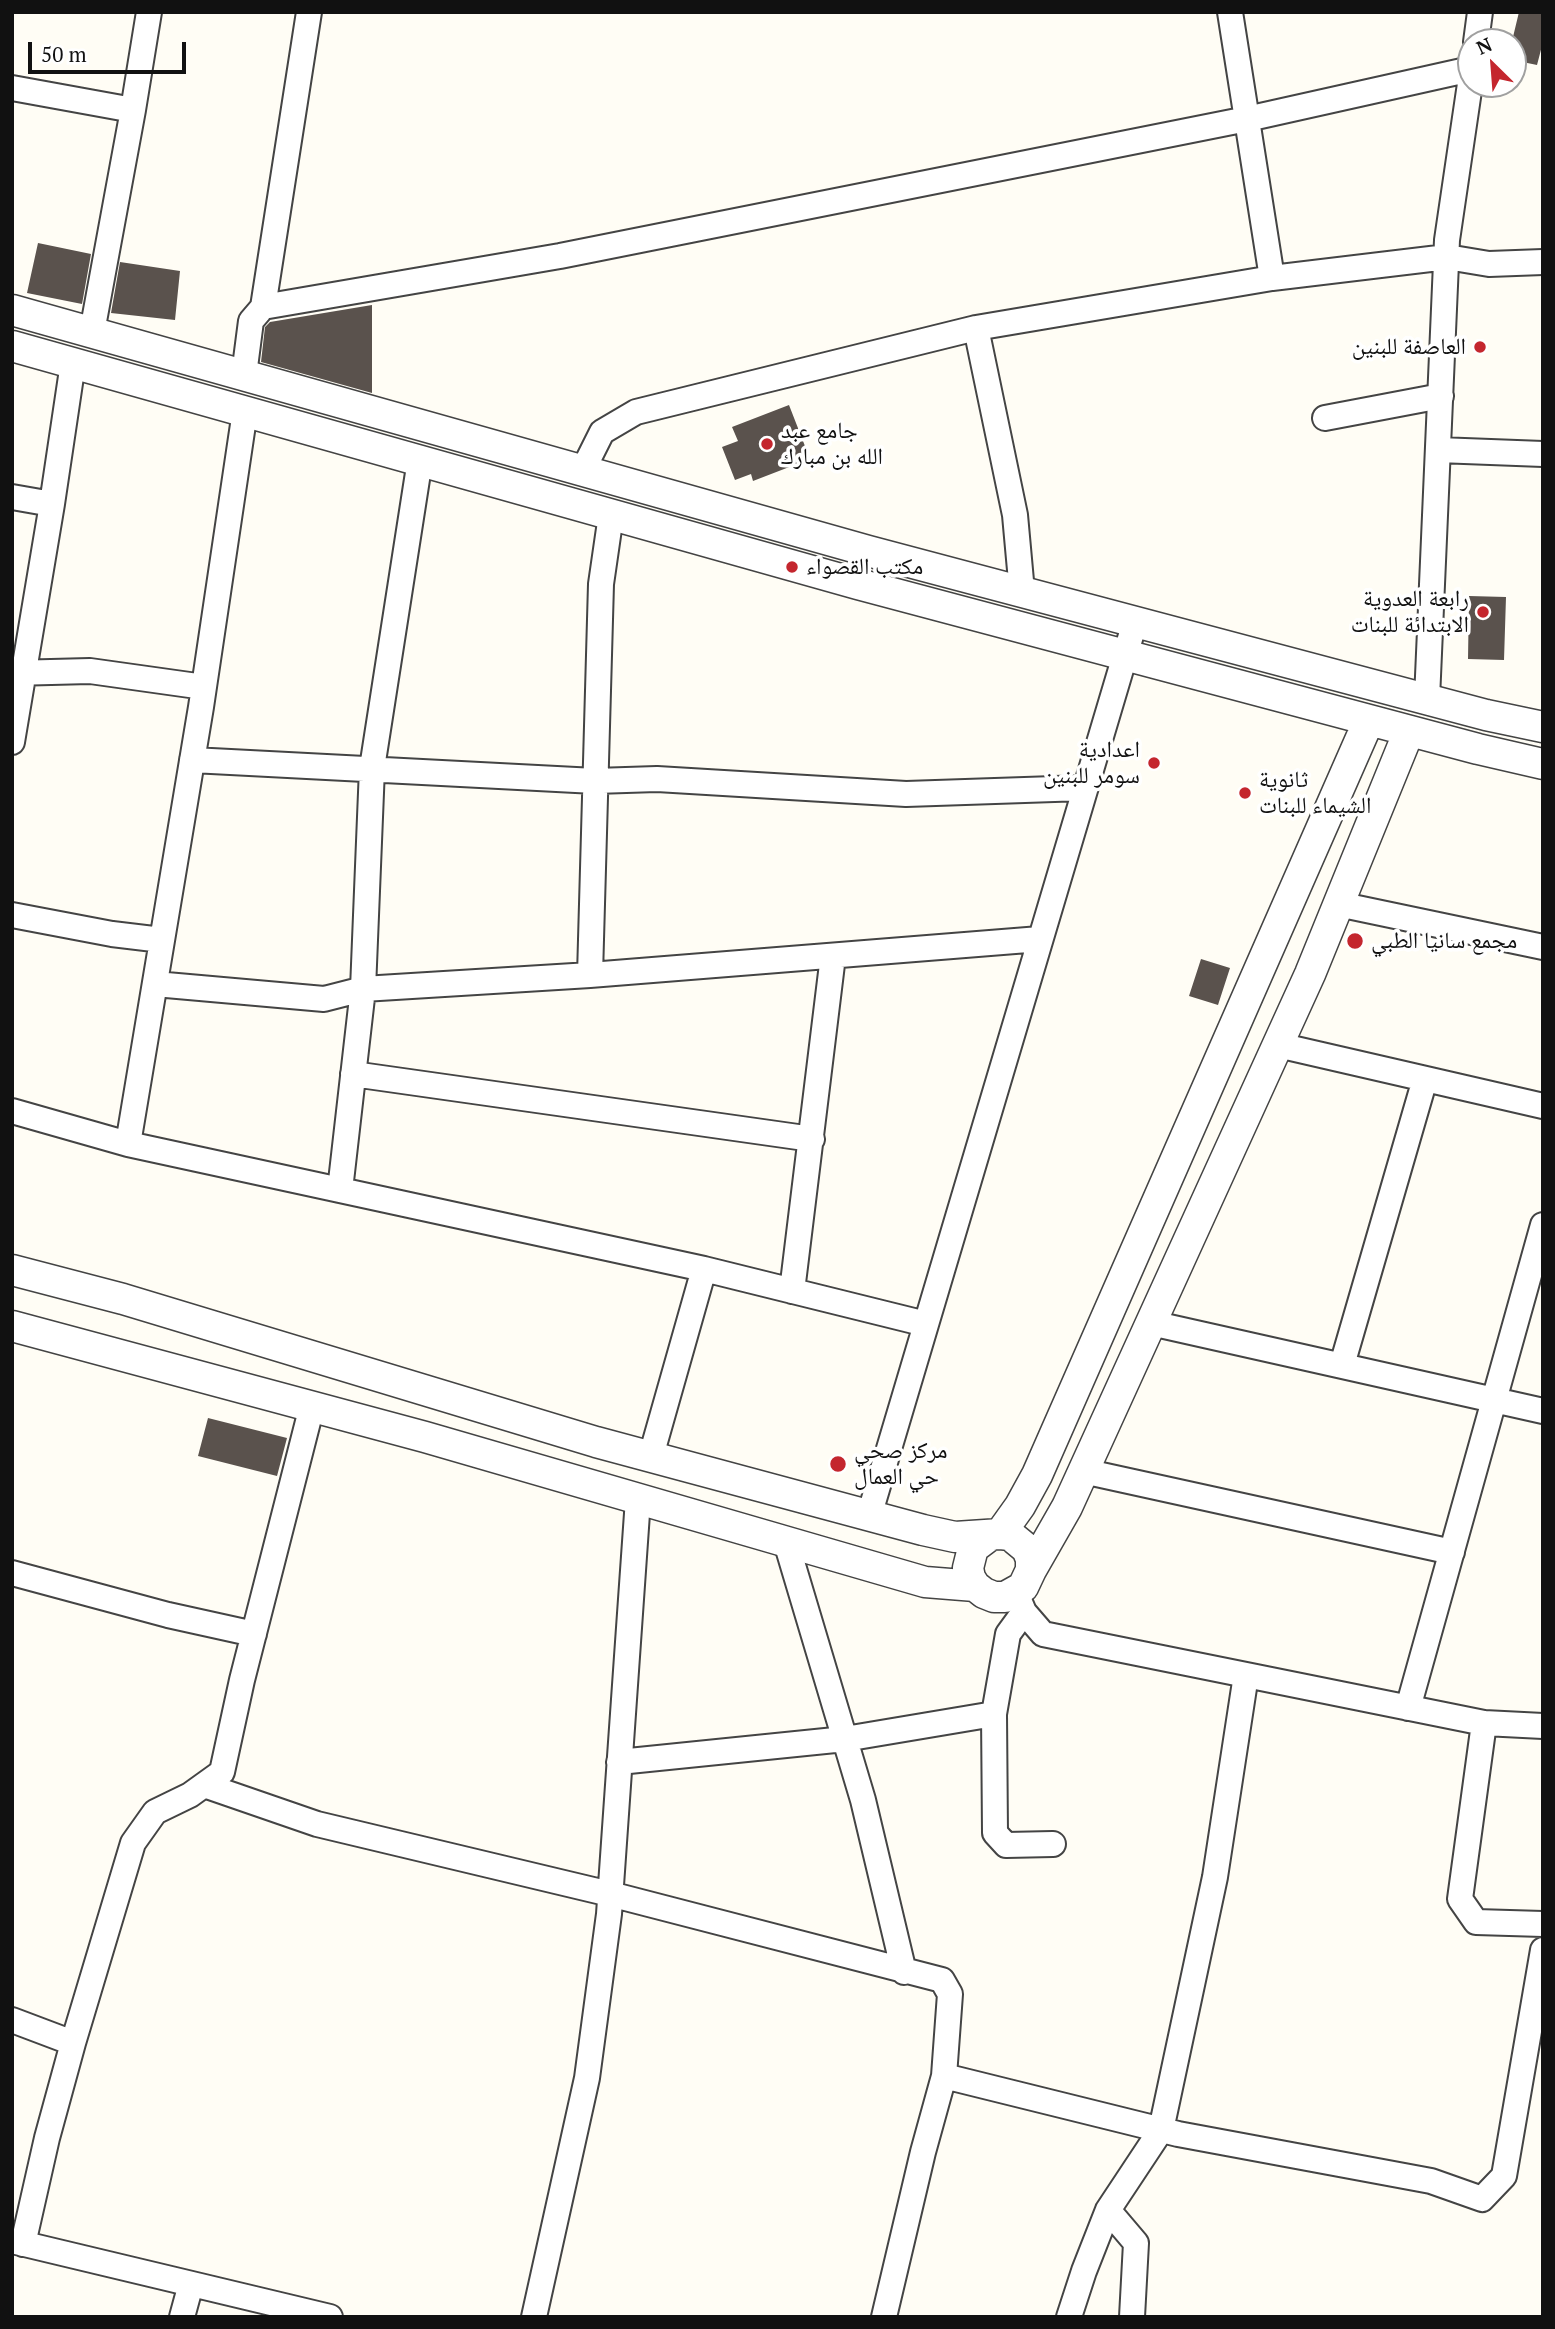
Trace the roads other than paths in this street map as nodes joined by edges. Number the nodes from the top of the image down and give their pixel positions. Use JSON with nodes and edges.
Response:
{"nodes":[{"id":1,"x":149,"y":12,"type":"edge"},
{"id":2,"x":309,"y":12,"type":"edge"},
{"id":3,"x":1230,"y":12,"type":"edge"},
{"id":4,"x":1457,"y":72,"type":"edge"},
{"id":5,"x":12,"y":88,"type":"edge"},
{"id":6,"x":1468,"y":98,"type":"edge"},
{"id":7,"x":133,"y":110,"type":"junction"},
{"id":8,"x":1247,"y":119,"type":"junction"},
{"id":9,"x":1447,"y":257,"type":"junction"},
{"id":10,"x":1543,"y":262,"type":"edge"},
{"id":11,"x":1272,"y":278,"type":"junction"},
{"id":12,"x":263,"y":307,"type":"junction"},
{"id":13,"x":12,"y":310,"type":"edge"},
{"id":14,"x":976,"y":328,"type":"junction"},
{"id":15,"x":92,"y":332,"type":"junction"},
{"id":16,"x":12,"y":345,"type":"edge"},
{"id":17,"x":73,"y":363,"type":"junction"},
{"id":18,"x":244,"y":375,"type":"junction"},
{"id":19,"x":1441,"y":396,"type":"junction"},
{"id":20,"x":245,"y":411,"type":"junction"},
{"id":21,"x":1325,"y":418,"type":"dead end"},
{"id":22,"x":1438,"y":450,"type":"junction"},
{"id":23,"x":1543,"y":454,"type":"edge"},
{"id":24,"x":419,"y":460,"type":"junction"},
{"id":25,"x":583,"y":470,"type":"junction"},
{"id":26,"x":650,"y":489,"type":"junction"},
{"id":27,"x":12,"y":497,"type":"edge"},
{"id":28,"x":52,"y":504,"type":"junction"},
{"id":29,"x":624,"y":518,"type":"junction"},
{"id":30,"x":1023,"y":592,"type":"junction"},
{"id":31,"x":1135,"y":622,"type":"junction"},
{"id":32,"x":1124,"y":655,"type":"junction"},
{"id":33,"x":18,"y":673,"type":"edge"},
{"id":34,"x":204,"y":687,"type":"junction"},
{"id":35,"x":1427,"y":699,"type":"junction"},
{"id":36,"x":1369,"y":720,"type":"junction"},
{"id":37,"x":1543,"y":727,"type":"edge"},
{"id":38,"x":1409,"y":731,"type":"junction"},
{"id":39,"x":12,"y":742,"type":"edge"},
{"id":40,"x":192,"y":760,"type":"junction"},
{"id":41,"x":1543,"y":764,"type":"edge"},
{"id":42,"x":372,"y":768,"type":"junction"},
{"id":43,"x":595,"y":781,"type":"junction"},
{"id":44,"x":1084,"y":789,"type":"junction"},
{"id":45,"x":1338,"y":904,"type":"junction"},
{"id":46,"x":12,"y":915,"type":"edge"},
{"id":47,"x":1040,"y":939,"type":"junction"},
{"id":48,"x":162,"y":940,"type":"junction"},
{"id":49,"x":1543,"y":947,"type":"edge"},
{"id":50,"x":833,"y":956,"type":"junction"},
{"id":51,"x":590,"y":975,"type":"junction"},
{"id":52,"x":155,"y":984,"type":"junction"},
{"id":53,"x":363,"y":989,"type":"junction"},
{"id":54,"x":1278,"y":1045,"type":"junction"},
{"id":55,"x":353,"y":1074,"type":"junction"},
{"id":56,"x":1425,"y":1079,"type":"junction"},
{"id":57,"x":1543,"y":1106,"type":"edge"},
{"id":58,"x":12,"y":1111,"type":"edge"},
{"id":59,"x":812,"y":1139,"type":"junction"},
{"id":60,"x":128,"y":1144,"type":"junction"},
{"id":61,"x":340,"y":1190,"type":"junction"},
{"id":62,"x":1543,"y":1225,"type":"edge"},
{"id":63,"x":704,"y":1269,"type":"junction"},
{"id":64,"x":12,"y":1270,"type":"edge"},
{"id":65,"x":792,"y":1291,"type":"junction"},
{"id":66,"x":1151,"y":1323,"type":"junction"},
{"id":67,"x":926,"y":1324,"type":"junction"},
{"id":68,"x":12,"y":1326,"type":"edge"},
{"id":69,"x":1342,"y":1365,"type":"junction"},
{"id":70,"x":1494,"y":1399,"type":"junction"},
{"id":71,"x":312,"y":1406,"type":"junction"},
{"id":72,"x":1543,"y":1411,"type":"edge"},
{"id":73,"x":651,"y":1456,"type":"junction"},
{"id":74,"x":1083,"y":1471,"type":"junction"},
{"id":75,"x":638,"y":1499,"type":"junction"},
{"id":76,"x":869,"y":1516,"type":"junction"},
{"id":77,"x":994,"y":1535,"type":"junction"},
{"id":78,"x":786,"y":1542,"type":"junction"},
{"id":79,"x":1452,"y":1552,"type":"junction"},
{"id":80,"x":12,"y":1573,"type":"edge"},
{"id":81,"x":975,"y":1587,"type":"junction"},
{"id":82,"x":1024,"y":1592,"type":"junction"},
{"id":83,"x":254,"y":1634,"type":"junction"},
{"id":84,"x":1246,"y":1675,"type":"junction"},
{"id":85,"x":1408,"y":1708,"type":"junction"},
{"id":86,"x":994,"y":1714,"type":"junction"},
{"id":87,"x":1483,"y":1723,"type":"junction"},
{"id":88,"x":1543,"y":1726,"type":"edge"},
{"id":89,"x":845,"y":1739,"type":"junction"},
{"id":90,"x":619,"y":1762,"type":"junction"},
{"id":91,"x":204,"y":1785,"type":"junction"},
{"id":92,"x":1052,"y":1844,"type":"dead end"},
{"id":93,"x":610,"y":1894,"type":"junction"},
{"id":94,"x":1543,"y":1924,"type":"edge"},
{"id":95,"x":1543,"y":1950,"type":"edge"},
{"id":96,"x":904,"y":1972,"type":"junction"},
{"id":97,"x":12,"y":2021,"type":"edge"},
{"id":98,"x":73,"y":2043,"type":"junction"},
{"id":99,"x":944,"y":2076,"type":"junction"},
{"id":100,"x":1161,"y":2130,"type":"junction"},
{"id":101,"x":1108,"y":2210,"type":"junction"},
{"id":102,"x":17,"y":2243,"type":"edge"},
{"id":103,"x":191,"y":2284,"type":"junction"},
{"id":104,"x":182,"y":2317,"type":"edge"},
{"id":105,"x":330,"y":2317,"type":"edge"},
{"id":106,"x":534,"y":2317,"type":"edge"},
{"id":107,"x":884,"y":2317,"type":"edge"},
{"id":108,"x":1069,"y":2317,"type":"edge"},
{"id":109,"x":1132,"y":2317,"type":"edge"}],
"edges":[{"from":1,"to":7,"type":"street"},
{"from":2,"to":12,"type":"street"},
{"from":3,"to":8,"type":"street"},
{"from":4,"to":8,"type":"street"},
{"from":5,"to":7,"type":"street"},
{"from":6,"to":9,"type":"street"},
{"from":7,"to":15,"type":"street"},
{"from":8,"to":11,"type":"street"},
{"from":8,"to":12,"type":"street"},
{"from":9,"to":10,"type":"street"},
{"from":9,"to":11,"type":"street"},
{"from":9,"to":19,"type":"street"},
{"from":11,"to":14,"type":"street"},
{"from":12,"to":18,"type":"street"},
{"from":13,"to":15,"type":"street"},
{"from":14,"to":25,"type":"street"},
{"from":14,"to":30,"type":"street"},
{"from":15,"to":18,"type":"street"},
{"from":16,"to":17,"type":"street"},
{"from":17,"to":20,"type":"street"},
{"from":17,"to":28,"type":"street"},
{"from":18,"to":25,"type":"street"},
{"from":19,"to":21,"type":"street"},
{"from":19,"to":22,"type":"street"},
{"from":20,"to":24,"type":"street"},
{"from":20,"to":34,"type":"street"},
{"from":22,"to":23,"type":"street"},
{"from":22,"to":35,"type":"street"},
{"from":24,"to":29,"type":"street"},
{"from":24,"to":42,"type":"street"},
{"from":25,"to":26,"type":"street"},
{"from":26,"to":29,"type":"street"},
{"from":26,"to":30,"type":"street"},
{"from":27,"to":28,"type":"street"},
{"from":28,"to":33,"type":"street"},
{"from":29,"to":32,"type":"street"},
{"from":29,"to":43,"type":"street"},
{"from":30,"to":31,"type":"street"},
{"from":31,"to":32,"type":"street"},
{"from":31,"to":35,"type":"street"},
{"from":32,"to":36,"type":"street"},
{"from":32,"to":44,"type":"street"},
{"from":33,"to":34,"type":"street"},
{"from":33,"to":39,"type":"street"},
{"from":34,"to":40,"type":"street"},
{"from":35,"to":37,"type":"street"},
{"from":36,"to":38,"type":"street"},
{"from":36,"to":77,"type":"street"},
{"from":38,"to":41,"type":"street"},
{"from":38,"to":45,"type":"street"},
{"from":40,"to":42,"type":"street"},
{"from":40,"to":48,"type":"street"},
{"from":42,"to":43,"type":"street"},
{"from":42,"to":53,"type":"street"},
{"from":43,"to":44,"type":"street"},
{"from":43,"to":51,"type":"street"},
{"from":44,"to":47,"type":"street"},
{"from":45,"to":49,"type":"street"},
{"from":45,"to":54,"type":"street"},
{"from":46,"to":48,"type":"street"},
{"from":47,"to":50,"type":"street"},
{"from":47,"to":67,"type":"street"},
{"from":48,"to":52,"type":"street"},
{"from":50,"to":51,"type":"street"},
{"from":50,"to":59,"type":"street"},
{"from":51,"to":53,"type":"street"},
{"from":52,"to":53,"type":"street"},
{"from":52,"to":60,"type":"street"},
{"from":53,"to":55,"type":"street"},
{"from":54,"to":56,"type":"street"},
{"from":54,"to":66,"type":"street"},
{"from":55,"to":59,"type":"street"},
{"from":55,"to":61,"type":"street"},
{"from":56,"to":57,"type":"street"},
{"from":56,"to":69,"type":"street"},
{"from":58,"to":60,"type":"street"},
{"from":59,"to":65,"type":"street"},
{"from":60,"to":61,"type":"street"},
{"from":61,"to":63,"type":"street"},
{"from":62,"to":70,"type":"street"},
{"from":63,"to":65,"type":"street"},
{"from":63,"to":73,"type":"street"},
{"from":64,"to":73,"type":"street"},
{"from":65,"to":67,"type":"street"},
{"from":66,"to":69,"type":"street"},
{"from":66,"to":74,"type":"street"},
{"from":67,"to":76,"type":"street"},
{"from":68,"to":71,"type":"street"},
{"from":69,"to":70,"type":"street"},
{"from":70,"to":72,"type":"street"},
{"from":70,"to":79,"type":"street"},
{"from":71,"to":75,"type":"street"},
{"from":71,"to":83,"type":"street"},
{"from":73,"to":76,"type":"street"},
{"from":74,"to":79,"type":"street"},
{"from":74,"to":82,"type":"street"},
{"from":75,"to":78,"type":"street"},
{"from":75,"to":90,"type":"street"},
{"from":76,"to":77,"type":"street"},
{"from":77,"to":81,"type":"street"},
{"from":77,"to":82,"type":"street"},
{"from":78,"to":81,"type":"street"},
{"from":78,"to":89,"type":"street"},
{"from":79,"to":85,"type":"street"},
{"from":80,"to":83,"type":"street"},
{"from":81,"to":82,"type":"street"},
{"from":82,"to":84,"type":"street"},
{"from":82,"to":86,"type":"street"},
{"from":83,"to":91,"type":"street"},
{"from":84,"to":85,"type":"street"},
{"from":84,"to":100,"type":"street"},
{"from":85,"to":87,"type":"street"},
{"from":86,"to":89,"type":"street"},
{"from":86,"to":92,"type":"street"},
{"from":87,"to":88,"type":"street"},
{"from":87,"to":94,"type":"street"},
{"from":89,"to":90,"type":"street"},
{"from":89,"to":96,"type":"street"},
{"from":90,"to":93,"type":"street"},
{"from":91,"to":93,"type":"street"},
{"from":91,"to":98,"type":"street"},
{"from":93,"to":96,"type":"street"},
{"from":93,"to":106,"type":"street"},
{"from":95,"to":100,"type":"street"},
{"from":96,"to":99,"type":"street"},
{"from":97,"to":98,"type":"street"},
{"from":98,"to":102,"type":"street"},
{"from":99,"to":100,"type":"street"},
{"from":99,"to":107,"type":"street"},
{"from":100,"to":101,"type":"street"},
{"from":101,"to":108,"type":"street"},
{"from":101,"to":109,"type":"street"},
{"from":102,"to":103,"type":"street"},
{"from":103,"to":104,"type":"street"},
{"from":103,"to":105,"type":"street"}]}
